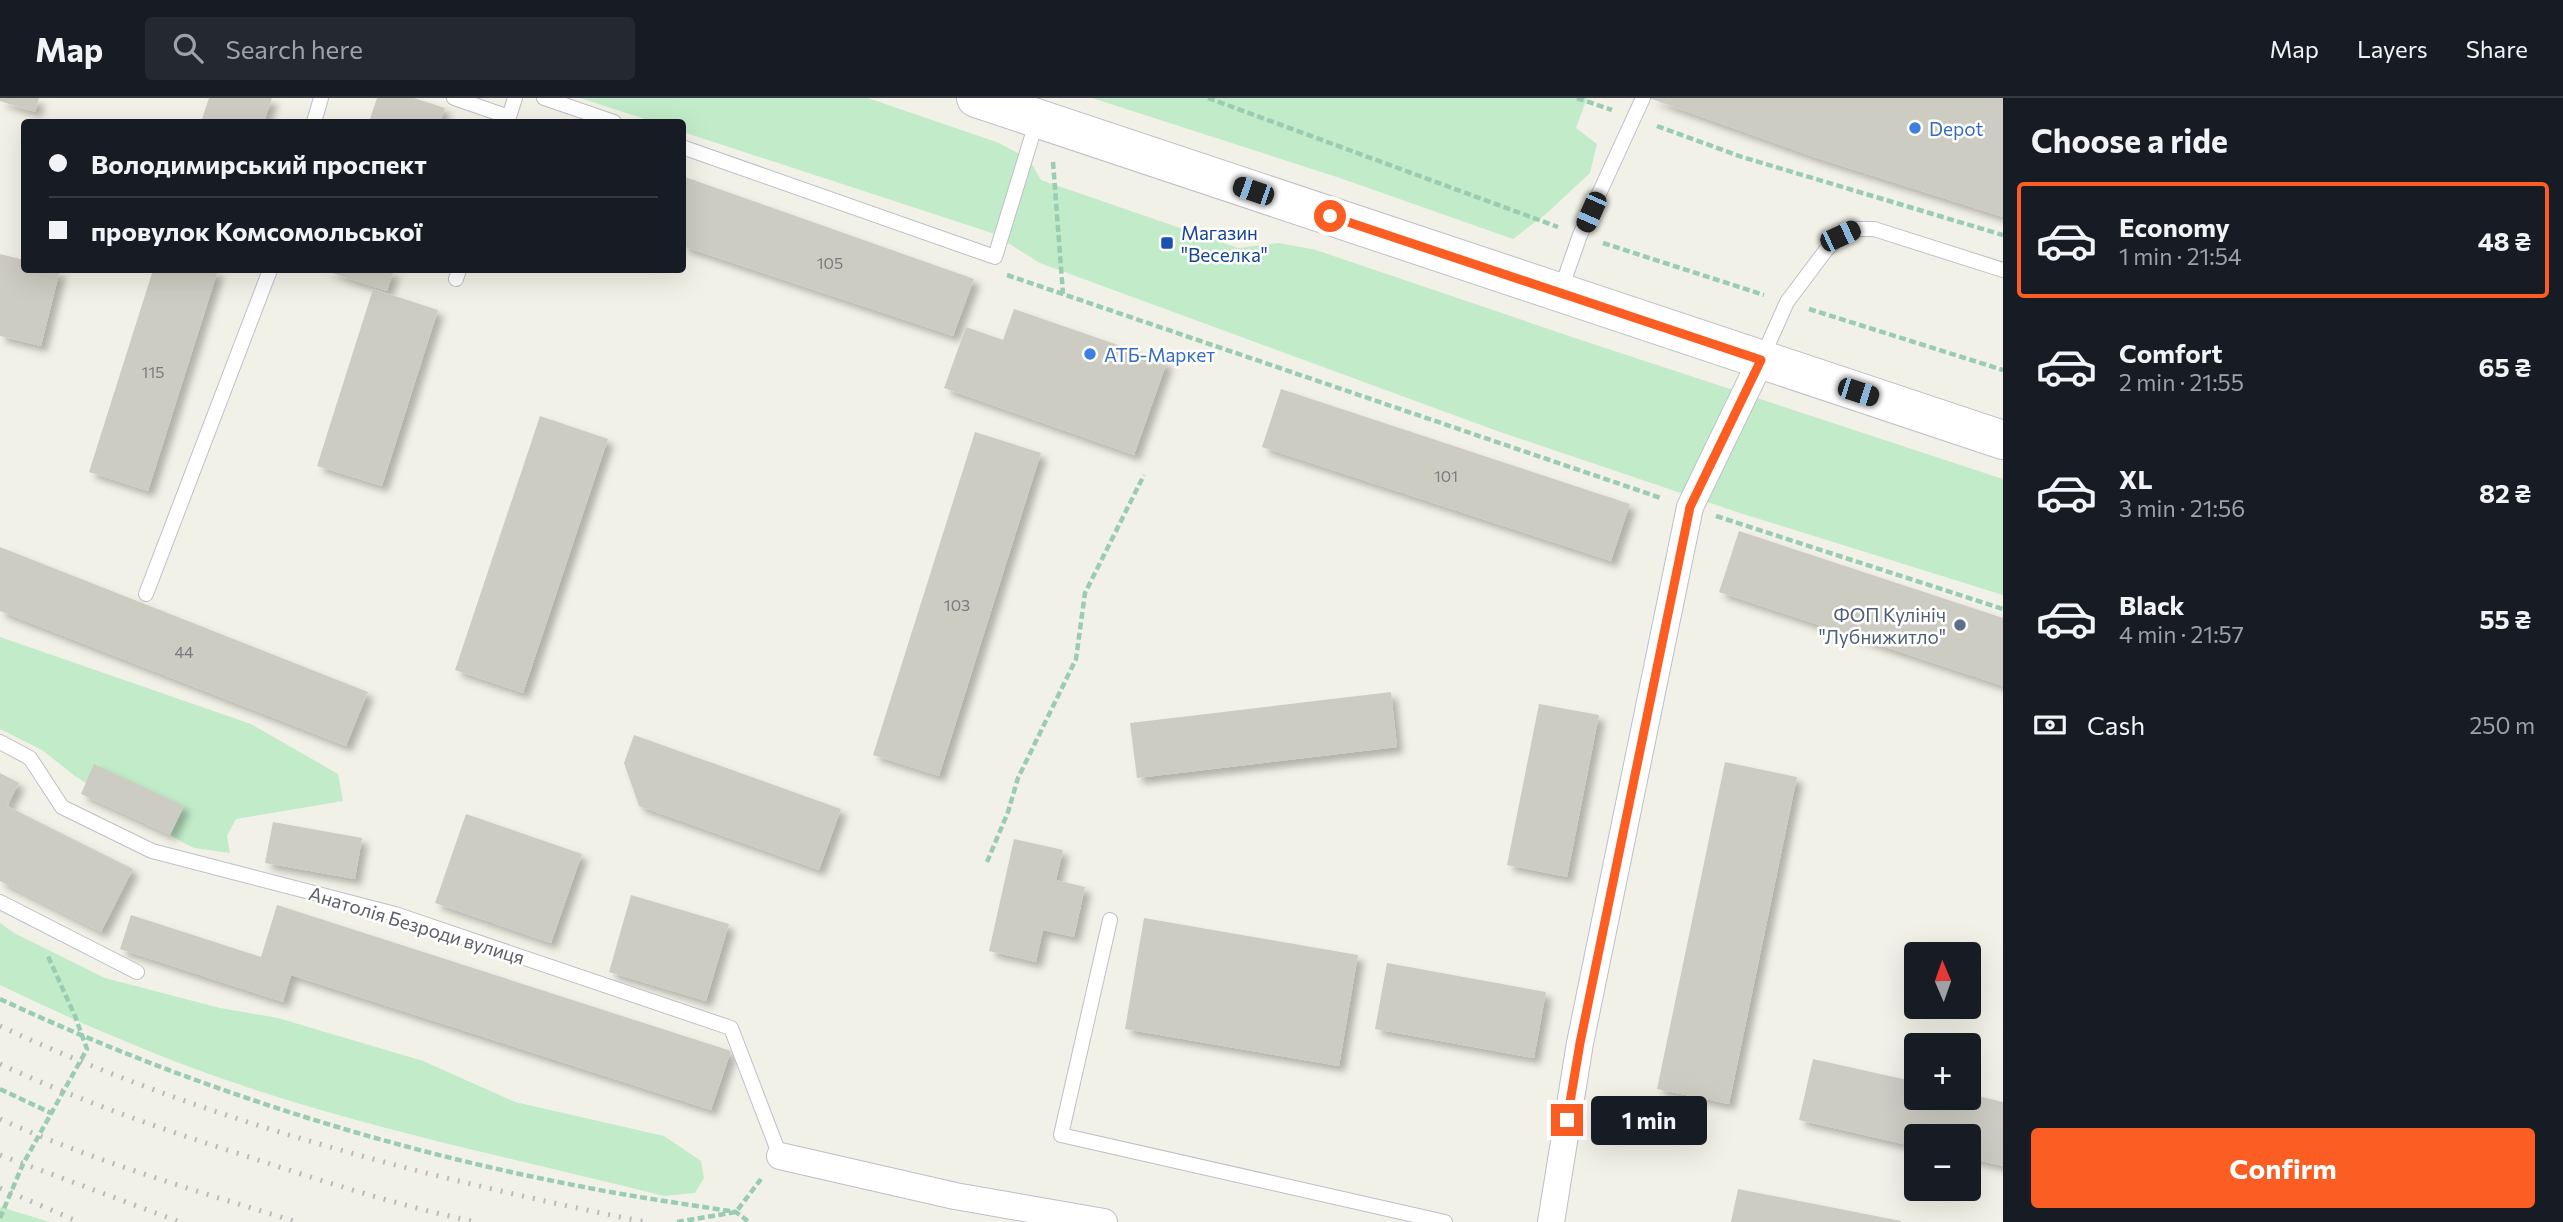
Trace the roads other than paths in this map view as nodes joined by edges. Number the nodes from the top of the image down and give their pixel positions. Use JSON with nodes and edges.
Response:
{"nodes":[{"id":1,"x":321,"y":98,"type":"edge"},
{"id":2,"x":454,"y":98,"type":"edge"},
{"id":3,"x":515,"y":98,"type":"edge"},
{"id":4,"x":544,"y":98,"type":"edge"},
{"id":5,"x":975,"y":98,"type":"edge"},
{"id":6,"x":1643,"y":98,"type":"edge"},
{"id":7,"x":315,"y":119,"type":"edge"},
{"id":8,"x":506,"y":119,"type":"edge"},
{"id":9,"x":508,"y":119,"type":"edge"},
{"id":10,"x":605,"y":119,"type":"edge"},
{"id":11,"x":1044,"y":121,"type":"junction"},
{"id":12,"x":686,"y":148,"type":"edge"},
{"id":13,"x":2003,"y":270,"type":"edge"},
{"id":14,"x":269,"y":273,"type":"edge"},
{"id":15,"x":1560,"y":293,"type":"junction"},
{"id":16,"x":1761,"y":360,"type":"junction"},
{"id":17,"x":2003,"y":440,"type":"edge"},
{"id":18,"x":146,"y":594,"type":"dead end"},
{"id":19,"x":0,"y":742,"type":"edge"},
{"id":20,"x":0,"y":902,"type":"edge"},
{"id":21,"x":1110,"y":920,"type":"dead end"},
{"id":22,"x":137,"y":972,"type":"dead end"},
{"id":23,"x":780,"y":1156,"type":"joint"},
{"id":24,"x":1104,"y":1222,"type":"edge"},
{"id":25,"x":1445,"y":1222,"type":"edge"},
{"id":26,"x":1551,"y":1222,"type":"edge"}],
"edges":[{"from":1,"to":7,"type":"lane"},
{"from":2,"to":8,"type":"lane"},
{"from":3,"to":9,"type":"lane"},
{"from":4,"to":10,"type":"lane"},
{"from":5,"to":11,"type":"main road"},
{"from":6,"to":15,"type":"lane"},
{"from":11,"to":12,"type":"lane"},
{"from":11,"to":15,"type":"main road"},
{"from":13,"to":16,"type":"lane"},
{"from":14,"to":18,"type":"lane"},
{"from":15,"to":16,"type":"main road"},
{"from":16,"to":17,"type":"main road"},
{"from":16,"to":26,"type":"street"},
{"from":19,"to":23,"type":"lane","name":"Анатолія Безроди вулиця"},
{"from":20,"to":22,"type":"lane"},
{"from":21,"to":25,"type":"lane"},
{"from":23,"to":24,"type":"street"}]}
